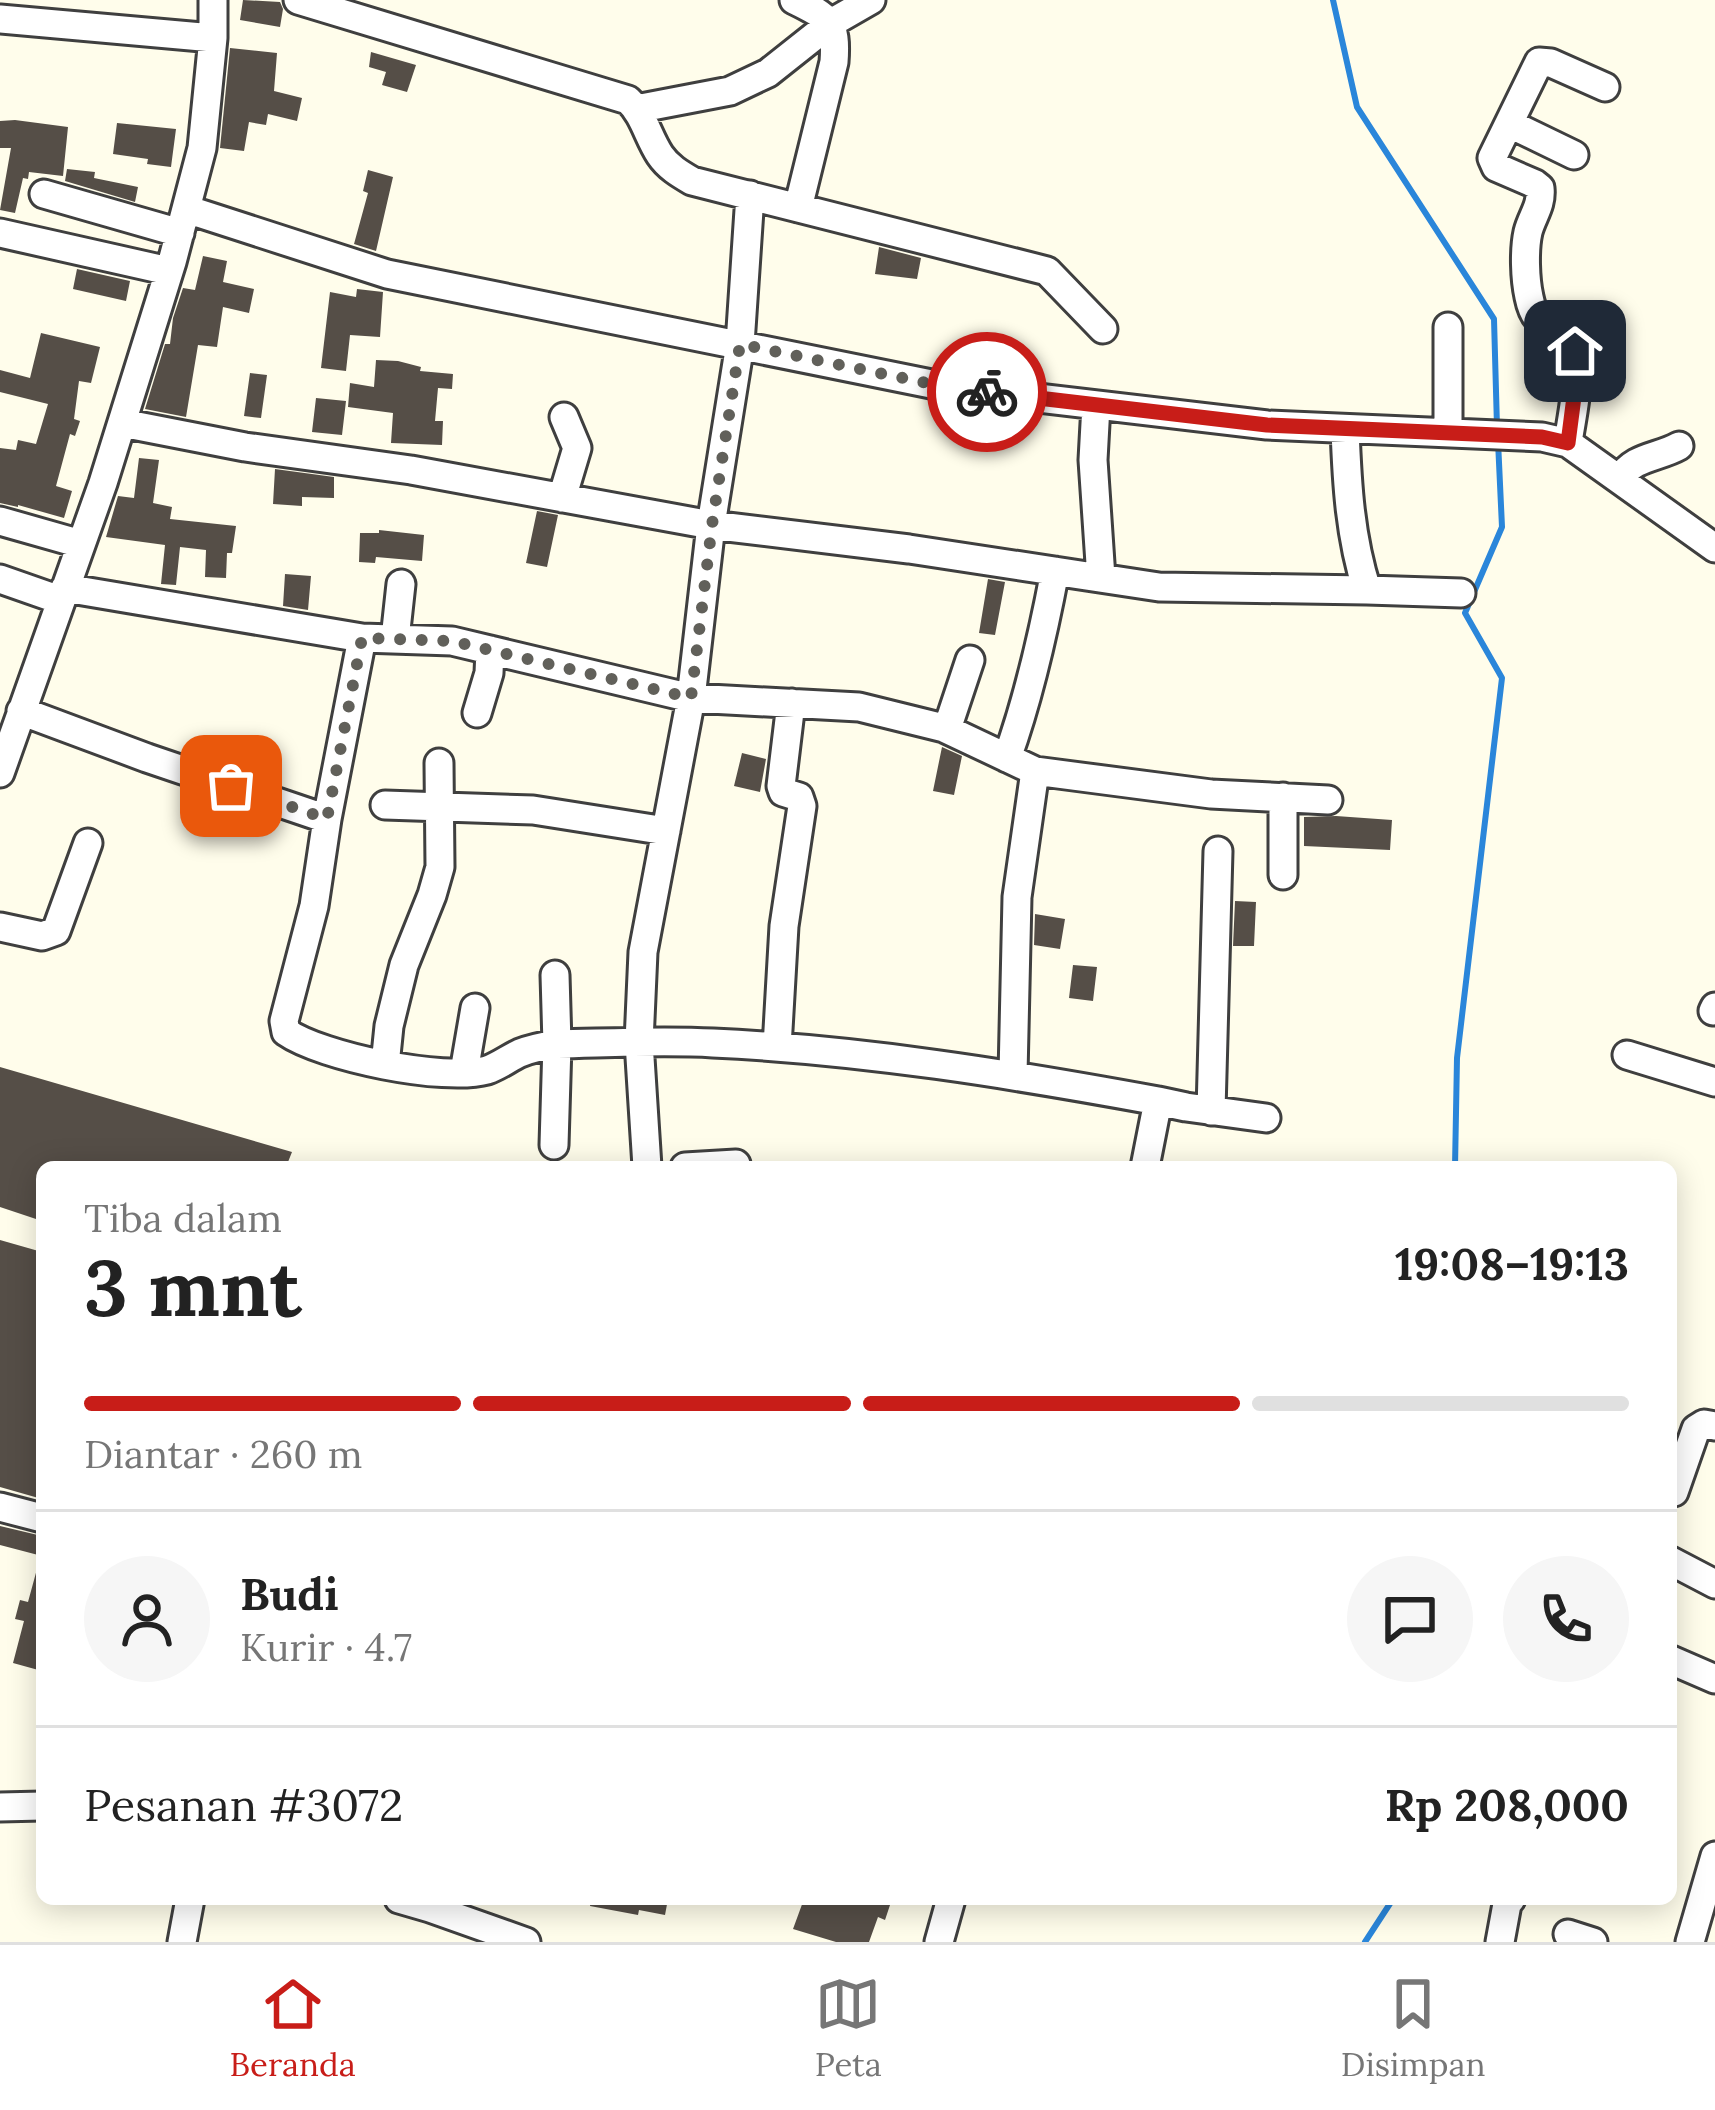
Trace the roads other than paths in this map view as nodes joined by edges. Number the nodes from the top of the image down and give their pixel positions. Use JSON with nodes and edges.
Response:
{"nodes":[{"id":1,"x":213,"y":0,"type":"edge"},
{"id":2,"x":298,"y":0,"type":"edge"},
{"id":3,"x":871,"y":0,"type":"edge"},
{"id":4,"x":812,"y":8,"type":"edge"},
{"id":5,"x":0,"y":19,"type":"edge"},
{"id":6,"x":213,"y":38,"type":"junction"},
{"id":7,"x":1605,"y":87,"type":"dead end"},
{"id":8,"x":637,"y":109,"type":"junction"},
{"id":9,"x":1510,"y":124,"type":"junction"},
{"id":10,"x":1574,"y":155,"type":"dead end"},
{"id":11,"x":44,"y":194,"type":"dead end"},
{"id":12,"x":750,"y":195,"type":"junction"},
{"id":13,"x":798,"y":208,"type":"junction"},
{"id":14,"x":183,"y":221,"type":"junction"},
{"id":15,"x":0,"y":233,"type":"edge"},
{"id":16,"x":170,"y":271,"type":"junction"},
{"id":17,"x":1448,"y":327,"type":"dead end"},
{"id":18,"x":1103,"y":329,"type":"dead end"},
{"id":19,"x":740,"y":344,"type":"junction"},
{"id":20,"x":1096,"y":405,"type":"junction"},
{"id":21,"x":563,"y":417,"type":"dead end"},
{"id":22,"x":122,"y":423,"type":"junction"},
{"id":23,"x":1345,"y":429,"type":"junction"},
{"id":24,"x":1459,"y":434,"type":"junction"},
{"id":25,"x":1568,"y":443,"type":"junction"},
{"id":26,"x":1679,"y":446,"type":"dead end"},
{"id":27,"x":1620,"y":479,"type":"junction"},
{"id":28,"x":562,"y":497,"type":"junction"},
{"id":29,"x":0,"y":520,"type":"edge"},
{"id":30,"x":712,"y":525,"type":"junction"},
{"id":31,"x":81,"y":544,"type":"junction"},
{"id":32,"x":1715,"y":548,"type":"edge"},
{"id":33,"x":1055,"y":572,"type":"junction"},
{"id":34,"x":1101,"y":578,"type":"junction"},
{"id":35,"x":0,"y":579,"type":"edge"},
{"id":36,"x":401,"y":584,"type":"dead end"},
{"id":37,"x":1367,"y":590,"type":"junction"},
{"id":38,"x":1461,"y":593,"type":"dead end"},
{"id":39,"x":63,"y":594,"type":"junction"},
{"id":40,"x":362,"y":638,"type":"junction"},
{"id":41,"x":395,"y":639,"type":"junction"},
{"id":42,"x":490,"y":650,"type":"junction"},
{"id":43,"x":970,"y":660,"type":"dead end"},
{"id":44,"x":691,"y":698,"type":"junction"},
{"id":45,"x":791,"y":703,"type":"junction"},
{"id":46,"x":21,"y":711,"type":"junction"},
{"id":47,"x":477,"y":713,"type":"dead end"},
{"id":48,"x":947,"y":729,"type":"junction"},
{"id":49,"x":1007,"y":758,"type":"junction"},
{"id":50,"x":439,"y":763,"type":"dead end"},
{"id":51,"x":1,"y":767,"type":"edge"},
{"id":52,"x":1035,"y":771,"type":"junction"},
{"id":53,"x":1283,"y":797,"type":"junction"},
{"id":54,"x":1328,"y":800,"type":"dead end"},
{"id":55,"x":385,"y":805,"type":"dead end"},
{"id":56,"x":440,"y":808,"type":"junction"},
{"id":57,"x":327,"y":819,"type":"junction"},
{"id":58,"x":666,"y":831,"type":"junction"},
{"id":59,"x":88,"y":843,"type":"dead end"},
{"id":60,"x":1218,"y":851,"type":"dead end"},
{"id":61,"x":1283,"y":875,"type":"dead end"},
{"id":62,"x":0,"y":927,"type":"edge"},
{"id":63,"x":555,"y":975,"type":"dead end"},
{"id":64,"x":475,"y":1008,"type":"dead end"},
{"id":65,"x":639,"y":1042,"type":"junction"},
{"id":66,"x":557,"y":1044,"type":"junction"},
{"id":67,"x":777,"y":1048,"type":"junction"},
{"id":68,"x":1627,"y":1055,"type":"dead end"},
{"id":69,"x":385,"y":1065,"type":"junction"},
{"id":70,"x":464,"y":1072,"type":"junction"},
{"id":71,"x":1013,"y":1075,"type":"junction"},
{"id":72,"x":1715,"y":1082,"type":"edge"},
{"id":73,"x":1158,"y":1100,"type":"junction"},
{"id":74,"x":1211,"y":1111,"type":"junction"},
{"id":75,"x":1266,"y":1118,"type":"dead end"},
{"id":76,"x":554,"y":1145,"type":"dead end"},
{"id":77,"x":647,"y":1161,"type":"edge"},
{"id":78,"x":1146,"y":1161,"type":"edge"},
{"id":79,"x":1715,"y":1426,"type":"edge"},
{"id":80,"x":1677,"y":1483,"type":"edge"},
{"id":81,"x":0,"y":1507,"type":"edge"},
{"id":82,"x":36,"y":1516,"type":"edge"},
{"id":83,"x":1677,"y":1564,"type":"edge"},
{"id":84,"x":1715,"y":1584,"type":"edge"},
{"id":85,"x":1677,"y":1662,"type":"edge"},
{"id":86,"x":1715,"y":1678,"type":"edge"},
{"id":87,"x":36,"y":1806,"type":"edge"},
{"id":88,"x":0,"y":1808,"type":"edge"},
{"id":89,"x":1715,"y":1856,"type":"edge"},
{"id":90,"x":189,"y":1905,"type":"edge"},
{"id":91,"x":949,"y":1905,"type":"edge"},
{"id":92,"x":1507,"y":1905,"type":"edge"},
{"id":93,"x":439,"y":1916,"type":"edge"},
{"id":94,"x":182,"y":1942,"type":"edge"},
{"id":95,"x":526,"y":1942,"type":"edge"},
{"id":96,"x":939,"y":1942,"type":"edge"},
{"id":97,"x":1500,"y":1942,"type":"edge"},
{"id":98,"x":1690,"y":1942,"type":"edge"}],
"edges":[{"from":1,"to":6,"type":"street"},
{"from":2,"to":8,"type":"street"},
{"from":3,"to":4,"type":"street"},
{"from":4,"to":8,"type":"street"},
{"from":4,"to":13,"type":"street"},
{"from":5,"to":6,"type":"street"},
{"from":6,"to":14,"type":"street"},
{"from":7,"to":9,"type":"street"},
{"from":8,"to":12,"type":"street"},
{"from":9,"to":10,"type":"street"},
{"from":9,"to":25,"type":"street"},
{"from":11,"to":14,"type":"street"},
{"from":12,"to":13,"type":"street"},
{"from":12,"to":19,"type":"street"},
{"from":13,"to":18,"type":"street"},
{"from":14,"to":16,"type":"street"},
{"from":14,"to":19,"type":"street"},
{"from":15,"to":16,"type":"street"},
{"from":16,"to":22,"type":"street"},
{"from":17,"to":24,"type":"street"},
{"from":19,"to":20,"type":"street"},
{"from":19,"to":30,"type":"street"},
{"from":20,"to":23,"type":"street"},
{"from":20,"to":34,"type":"street"},
{"from":21,"to":28,"type":"street"},
{"from":22,"to":28,"type":"street"},
{"from":22,"to":31,"type":"street"},
{"from":23,"to":24,"type":"street"},
{"from":23,"to":37,"type":"street"},
{"from":24,"to":25,"type":"street"},
{"from":25,"to":27,"type":"street"},
{"from":26,"to":27,"type":"street"},
{"from":27,"to":32,"type":"street"},
{"from":28,"to":30,"type":"street"},
{"from":29,"to":31,"type":"street"},
{"from":30,"to":33,"type":"street"},
{"from":30,"to":44,"type":"street"},
{"from":31,"to":39,"type":"street"},
{"from":33,"to":34,"type":"street"},
{"from":33,"to":49,"type":"street"},
{"from":34,"to":37,"type":"street"},
{"from":35,"to":39,"type":"street"},
{"from":36,"to":41,"type":"street"},
{"from":37,"to":38,"type":"street"},
{"from":39,"to":40,"type":"street"},
{"from":39,"to":46,"type":"street"},
{"from":40,"to":41,"type":"street"},
{"from":40,"to":57,"type":"street"},
{"from":41,"to":42,"type":"street"},
{"from":42,"to":44,"type":"street"},
{"from":42,"to":47,"type":"street"},
{"from":43,"to":48,"type":"street"},
{"from":44,"to":45,"type":"street"},
{"from":44,"to":58,"type":"street"},
{"from":45,"to":48,"type":"street"},
{"from":45,"to":67,"type":"street"},
{"from":46,"to":51,"type":"street"},
{"from":46,"to":57,"type":"street"},
{"from":48,"to":49,"type":"street"},
{"from":49,"to":52,"type":"street"},
{"from":50,"to":56,"type":"street"},
{"from":52,"to":53,"type":"street"},
{"from":52,"to":71,"type":"street"},
{"from":53,"to":54,"type":"street"},
{"from":53,"to":61,"type":"street"},
{"from":55,"to":56,"type":"street"},
{"from":56,"to":58,"type":"street"},
{"from":56,"to":69,"type":"street"},
{"from":57,"to":69,"type":"street"},
{"from":58,"to":65,"type":"street"},
{"from":59,"to":62,"type":"street"},
{"from":60,"to":74,"type":"street"},
{"from":63,"to":66,"type":"street"},
{"from":64,"to":70,"type":"street"},
{"from":65,"to":66,"type":"street"},
{"from":65,"to":67,"type":"street"},
{"from":65,"to":77,"type":"street"},
{"from":66,"to":70,"type":"street"},
{"from":66,"to":76,"type":"street"},
{"from":67,"to":71,"type":"street"},
{"from":68,"to":72,"type":"street"},
{"from":69,"to":70,"type":"street"},
{"from":71,"to":73,"type":"street"},
{"from":73,"to":74,"type":"street"},
{"from":73,"to":78,"type":"street"},
{"from":74,"to":75,"type":"street"},
{"from":79,"to":80,"type":"street"},
{"from":81,"to":82,"type":"street"},
{"from":83,"to":84,"type":"street"},
{"from":85,"to":86,"type":"street"},
{"from":87,"to":88,"type":"street"},
{"from":89,"to":98,"type":"street"},
{"from":90,"to":94,"type":"street"},
{"from":91,"to":96,"type":"street"},
{"from":92,"to":97,"type":"street"},
{"from":93,"to":95,"type":"street"}]}
